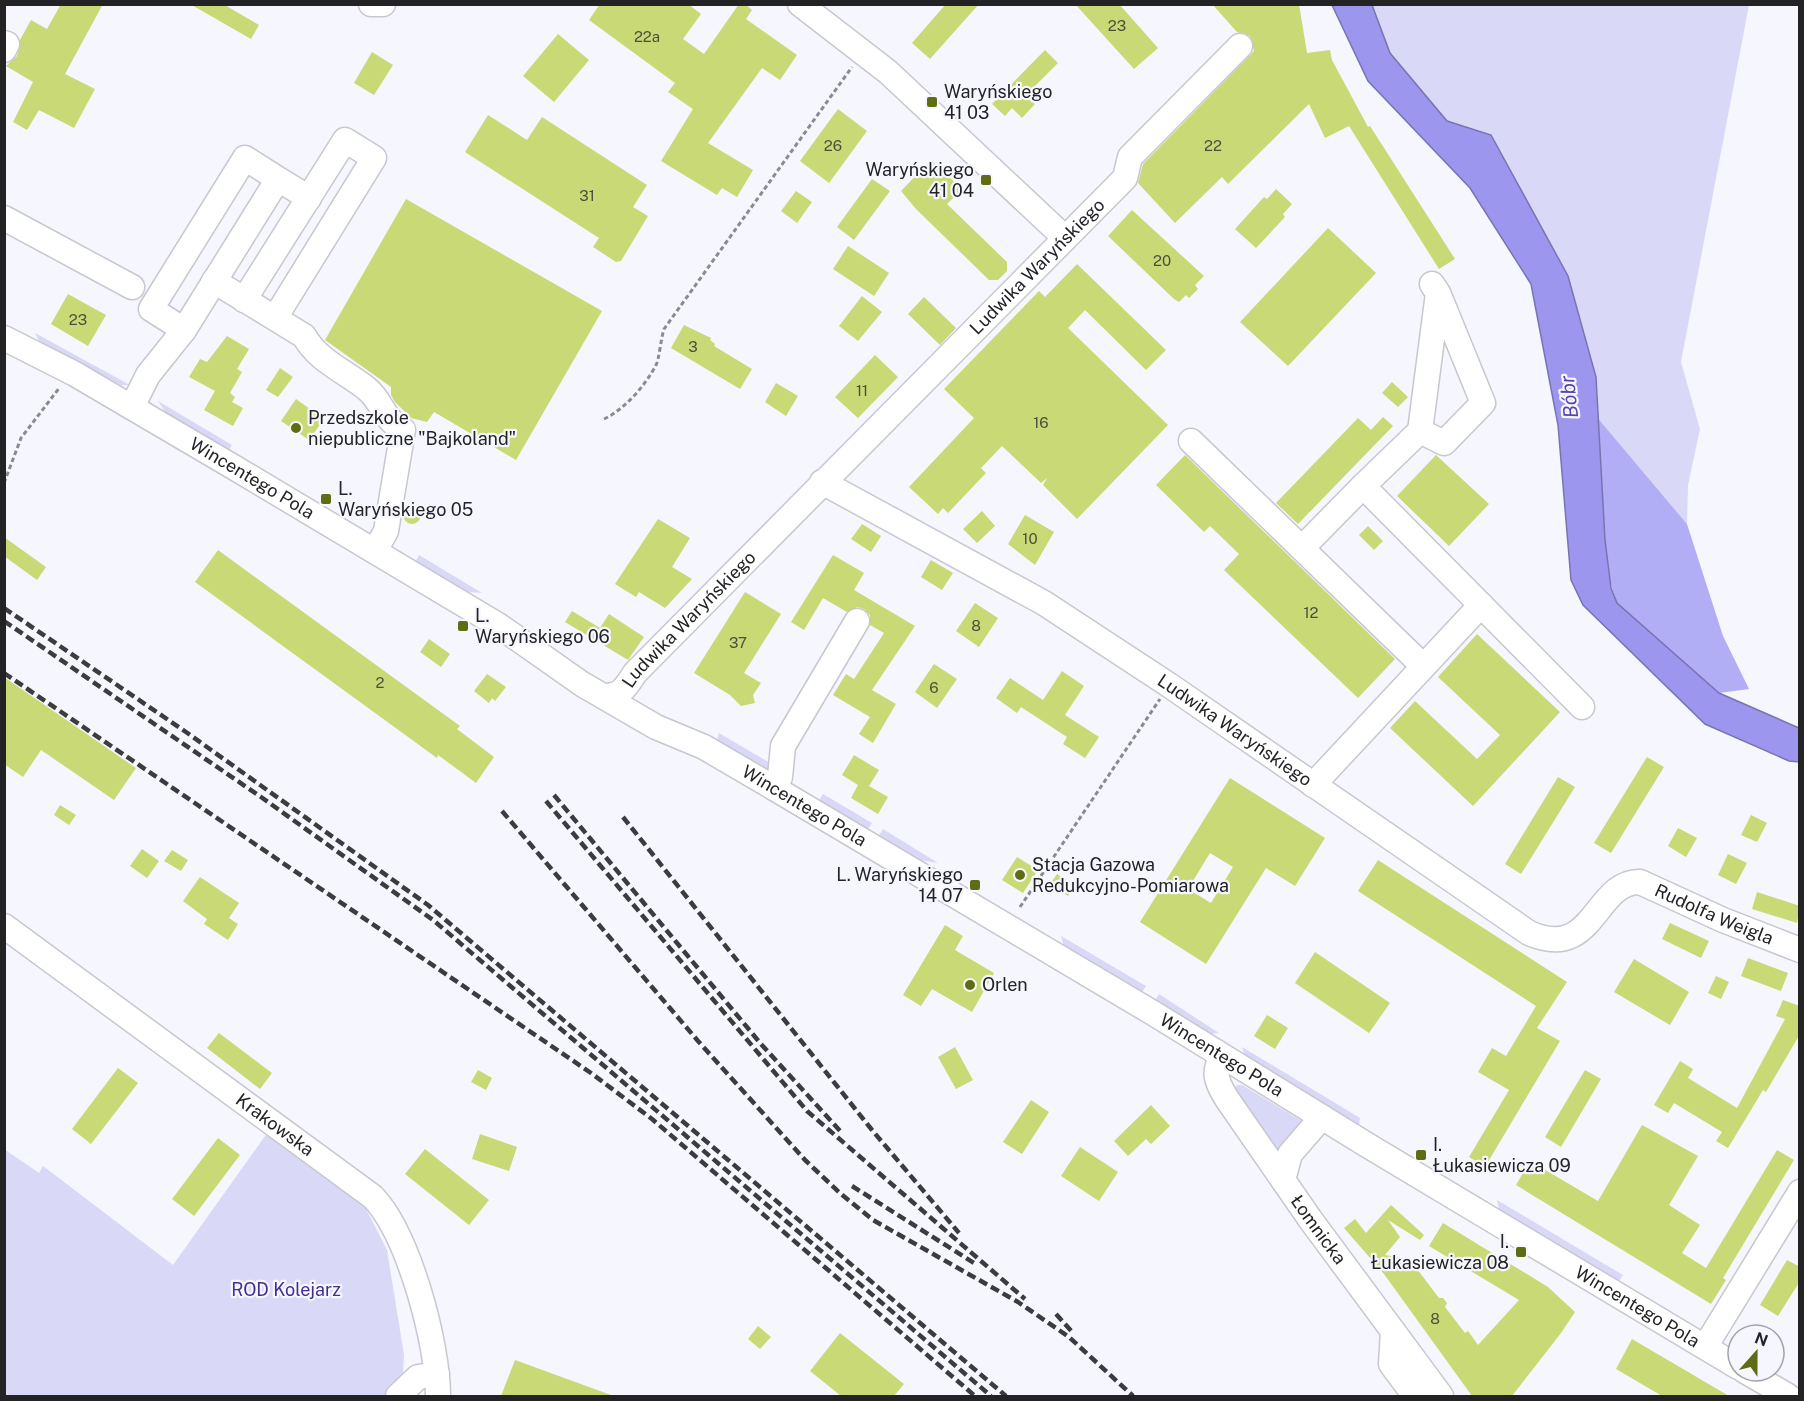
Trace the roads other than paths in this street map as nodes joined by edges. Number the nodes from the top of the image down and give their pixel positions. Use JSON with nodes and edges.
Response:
{"nodes":[{"id":1,"x":371,"y":4,"type":"edge"},
{"id":2,"x":383,"y":4,"type":"edge"},
{"id":3,"x":800,"y":4,"type":"edge"},
{"id":4,"x":4,"y":43,"type":"edge"},
{"id":5,"x":1240,"y":46,"type":"dead end"},
{"id":6,"x":4,"y":50,"type":"edge"},
{"id":7,"x":278,"y":179,"type":"junction"},
{"id":8,"x":309,"y":198,"type":"junction"},
{"id":9,"x":4,"y":218,"type":"edge"},
{"id":10,"x":1065,"y":238,"type":"junction"},
{"id":11,"x":214,"y":281,"type":"junction"},
{"id":12,"x":132,"y":287,"type":"dead end"},
{"id":13,"x":244,"y":300,"type":"junction"},
{"id":14,"x":275,"y":318,"type":"junction"},
{"id":15,"x":184,"y":330,"type":"junction"},
{"id":16,"x":4,"y":338,"type":"edge"},
{"id":17,"x":132,"y":407,"type":"junction"},
{"id":18,"x":1420,"y":431,"type":"junction"},
{"id":19,"x":1191,"y":441,"type":"dead end"},
{"id":20,"x":822,"y":482,"type":"junction"},
{"id":21,"x":1363,"y":486,"type":"junction"},
{"id":22,"x":1302,"y":548,"type":"junction"},
{"id":23,"x":375,"y":551,"type":"junction"},
{"id":24,"x":1481,"y":605,"type":"junction"},
{"id":25,"x":857,"y":621,"type":"dead end"},
{"id":26,"x":1423,"y":666,"type":"junction"},
{"id":27,"x":613,"y":693,"type":"junction"},
{"id":28,"x":1582,"y":707,"type":"dead end"},
{"id":29,"x":1313,"y":785,"type":"junction"},
{"id":30,"x":774,"y":788,"type":"junction"},
{"id":31,"x":1630,"y":881,"type":"joint"},
{"id":32,"x":4,"y":926,"type":"edge"},
{"id":33,"x":1800,"y":950,"type":"edge"},
{"id":34,"x":1222,"y":1056,"type":"junction"},
{"id":35,"x":1322,"y":1117,"type":"junction"},
{"id":36,"x":1283,"y":1179,"type":"junction"},
{"id":37,"x":1800,"y":1192,"type":"edge"},
{"id":38,"x":1393,"y":1331,"type":"junction"},
{"id":39,"x":1705,"y":1347,"type":"junction"},
{"id":40,"x":1726,"y":1360,"type":"edge"},
{"id":41,"x":1766,"y":1383,"type":"edge"},
{"id":42,"x":437,"y":1385,"type":"edge"},
{"id":43,"x":398,"y":1396,"type":"edge"},
{"id":44,"x":1415,"y":1396,"type":"edge"},
{"id":45,"x":1441,"y":1396,"type":"edge"},
{"id":46,"x":1788,"y":1396,"type":"edge"}],
"edges":[{"from":1,"to":2,"type":"street"},
{"from":3,"to":10,"type":"street"},
{"from":4,"to":6,"type":"street"},
{"from":5,"to":10,"type":"street","name":"Ludwika Waryńskiego"},
{"from":7,"to":8,"type":"street"},
{"from":7,"to":11,"type":"street"},
{"from":7,"to":15,"type":"street"},
{"from":8,"to":13,"type":"street"},
{"from":8,"to":14,"type":"street"},
{"from":9,"to":12,"type":"street"},
{"from":10,"to":20,"type":"street","name":"Ludwika Waryńskiego"},
{"from":11,"to":13,"type":"street"},
{"from":11,"to":15,"type":"street"},
{"from":13,"to":14,"type":"street"},
{"from":14,"to":23,"type":"street"},
{"from":15,"to":17,"type":"street"},
{"from":16,"to":17,"type":"street","name":"Wincentego Pola"},
{"from":17,"to":23,"type":"street","name":"Wincentego Pola"},
{"from":18,"to":18,"type":"street"},
{"from":18,"to":21,"type":"street"},
{"from":19,"to":22,"type":"street"},
{"from":20,"to":27,"type":"street","name":"Ludwika Waryńskiego"},
{"from":20,"to":29,"type":"street","name":"Ludwika Waryńskiego"},
{"from":21,"to":22,"type":"street"},
{"from":21,"to":24,"type":"street"},
{"from":22,"to":26,"type":"street"},
{"from":23,"to":27,"type":"street","name":"Wincentego Pola"},
{"from":24,"to":26,"type":"street"},
{"from":24,"to":28,"type":"street"},
{"from":25,"to":30,"type":"street"},
{"from":26,"to":29,"type":"street"},
{"from":27,"to":30,"type":"street","name":"Wincentego Pola"},
{"from":29,"to":31,"type":"street","name":"Ludwika Waryńskiego"},
{"from":30,"to":34,"type":"street","name":"Wincentego Pola"},
{"from":31,"to":33,"type":"street","name":"Rudolfa Weigla"},
{"from":32,"to":42,"type":"street","name":"Krakowska"},
{"from":34,"to":35,"type":"street","name":"Wincentego Pola"},
{"from":34,"to":36,"type":"street","name":"Łomnicka"},
{"from":35,"to":36,"type":"street"},
{"from":35,"to":39,"type":"street","name":"Wincentego Pola"},
{"from":36,"to":38,"type":"street","name":"Łomnicka"},
{"from":37,"to":39,"type":"street"},
{"from":38,"to":44,"type":"street"},
{"from":38,"to":45,"type":"street","name":"Łomnicka"},
{"from":39,"to":40,"type":"street","name":"Wincentego Pola"},
{"from":41,"to":46,"type":"street"},
{"from":42,"to":43,"type":"street"}]}
